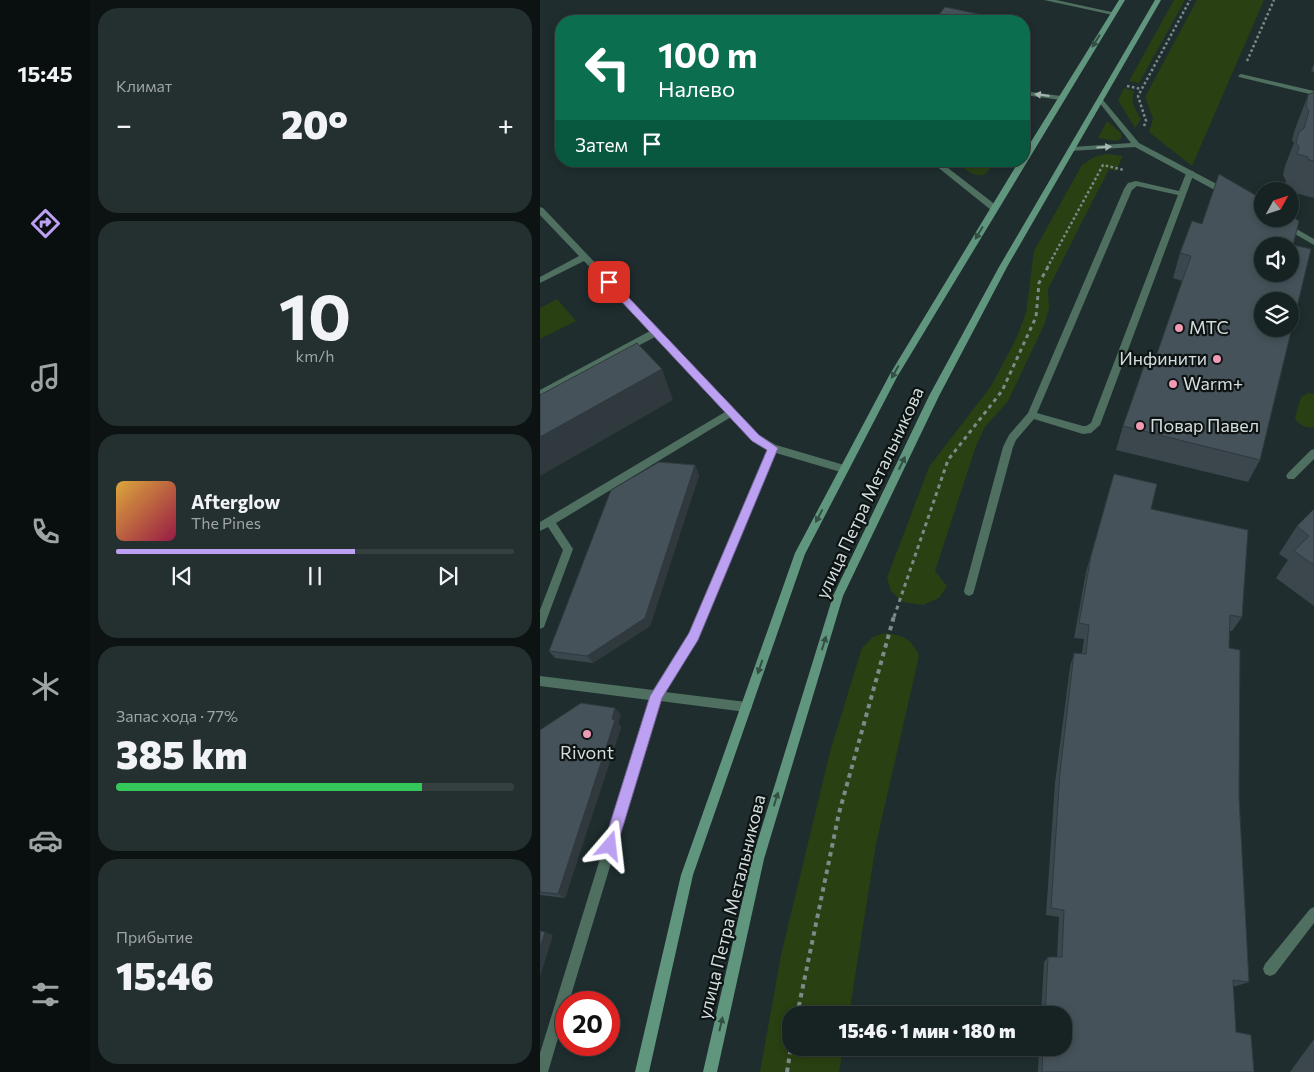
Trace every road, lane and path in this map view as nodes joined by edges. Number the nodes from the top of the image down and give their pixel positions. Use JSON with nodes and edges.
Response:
{"nodes":[{"id":1,"x":1047,"y":0,"type":"edge"},
{"id":2,"x":1122,"y":0,"type":"edge"},
{"id":3,"x":1158,"y":0,"type":"edge"},
{"id":4,"x":1190,"y":0,"type":"edge"},
{"id":5,"x":1274,"y":0,"type":"edge"},
{"id":6,"x":1113,"y":13,"type":"junction"},
{"id":7,"x":1241,"y":76,"type":"joint"},
{"id":8,"x":1314,"y":93,"type":"edge"},
{"id":9,"x":1030,"y":94,"type":"edge"},
{"id":10,"x":1061,"y":98,"type":"junction"},
{"id":11,"x":1101,"y":101,"type":"junction"},
{"id":12,"x":1136,"y":145,"type":"junction"},
{"id":13,"x":1030,"y":149,"type":"edge"},
{"id":14,"x":1072,"y":149,"type":"junction"},
{"id":15,"x":942,"y":167,"type":"edge"},
{"id":16,"x":1019,"y":167,"type":"edge"},
{"id":17,"x":1190,"y":173,"type":"junction"},
{"id":18,"x":1182,"y":194,"type":"junction"},
{"id":19,"x":1238,"y":200,"type":"edge"},
{"id":20,"x":994,"y":208,"type":"junction"},
{"id":21,"x":540,"y":210,"type":"edge"},
{"id":22,"x":1289,"y":228,"type":"edge"},
{"id":23,"x":1314,"y":242,"type":"edge"},
{"id":24,"x":585,"y":257,"type":"junction"},
{"id":25,"x":540,"y":280,"type":"edge"},
{"id":26,"x":656,"y":332,"type":"junction"},
{"id":27,"x":540,"y":394,"type":"edge"},
{"id":28,"x":732,"y":412,"type":"junction"},
{"id":29,"x":1032,"y":415,"type":"junction"},
{"id":30,"x":773,"y":448,"type":"junction"},
{"id":31,"x":1314,"y":453,"type":"edge"},
{"id":32,"x":844,"y":469,"type":"junction"},
{"id":33,"x":1291,"y":476,"type":"dead end"},
{"id":34,"x":550,"y":522,"type":"junction"},
{"id":35,"x":540,"y":527,"type":"edge"},
{"id":36,"x":969,"y":591,"type":"dead end"},
{"id":37,"x":540,"y":624,"type":"edge"},
{"id":38,"x":540,"y":681,"type":"edge"},
{"id":39,"x":656,"y":696,"type":"junction"},
{"id":40,"x":746,"y":707,"type":"junction"},
{"id":41,"x":1314,"y":913,"type":"edge"},
{"id":42,"x":1270,"y":969,"type":"dead end"},
{"id":43,"x":799,"y":1006,"type":"edge"},
{"id":44,"x":790,"y":1056,"type":"edge"},
{"id":45,"x":540,"y":1072,"type":"edge"},
{"id":46,"x":642,"y":1072,"type":"edge"},
{"id":47,"x":710,"y":1072,"type":"edge"},
{"id":48,"x":787,"y":1072,"type":"edge"}],
"edges":[{"from":1,"to":6,"type":"street"},
{"from":2,"to":6,"type":"main road","name":"улица Петра Метальникова"},
{"from":3,"to":11,"type":"main road","name":"улица Петра Метальникова"},
{"from":4,"to":12,"type":"path"},
{"from":5,"to":7,"type":"path"},
{"from":6,"to":10,"type":"main road","name":"улица Петра Метальникова","one_way":true},
{"from":7,"to":8,"type":"street"},
{"from":10,"to":9,"type":"street","one_way":true},
{"from":10,"to":13,"type":"main road","name":"улица Петра Метальникова"},
{"from":11,"to":12,"type":"street"},
{"from":11,"to":14,"type":"main road","name":"улица Петра Метальникова"},
{"from":14,"to":12,"type":"street","one_way":true},
{"from":12,"to":17,"type":"street"},
{"from":12,"to":43,"type":"path"},
{"from":47,"to":14,"type":"main road","name":"улица Петра Метальникова","one_way":true},
{"from":15,"to":20,"type":"street"},
{"from":16,"to":20,"type":"main road","name":"улица Петра Метальникова"},
{"from":17,"to":18,"type":"street"},
{"from":17,"to":19,"type":"street"},
{"from":18,"to":29,"type":"street"},
{"from":18,"to":29,"type":"street"},
{"from":20,"to":32,"type":"main road","name":"улица Петра Метальникова","one_way":true},
{"from":21,"to":24,"type":"street"},
{"from":22,"to":23,"type":"street"},
{"from":24,"to":25,"type":"street"},
{"from":24,"to":26,"type":"street"},
{"from":26,"to":27,"type":"street"},
{"from":26,"to":28,"type":"street"},
{"from":28,"to":30,"type":"street"},
{"from":28,"to":34,"type":"street"},
{"from":29,"to":36,"type":"street"},
{"from":30,"to":32,"type":"street"},
{"from":30,"to":39,"type":"street"},
{"from":31,"to":33,"type":"street"},
{"from":32,"to":40,"type":"main road","name":"улица Петра Метальникова","one_way":true},
{"from":34,"to":35,"type":"street"},
{"from":34,"to":37,"type":"street"},
{"from":38,"to":39,"type":"street"},
{"from":39,"to":40,"type":"street"},
{"from":39,"to":45,"type":"street"},
{"from":40,"to":46,"type":"main road","name":"улица Петра Метальникова"},
{"from":41,"to":42,"type":"street"},
{"from":44,"to":48,"type":"path"}]}
